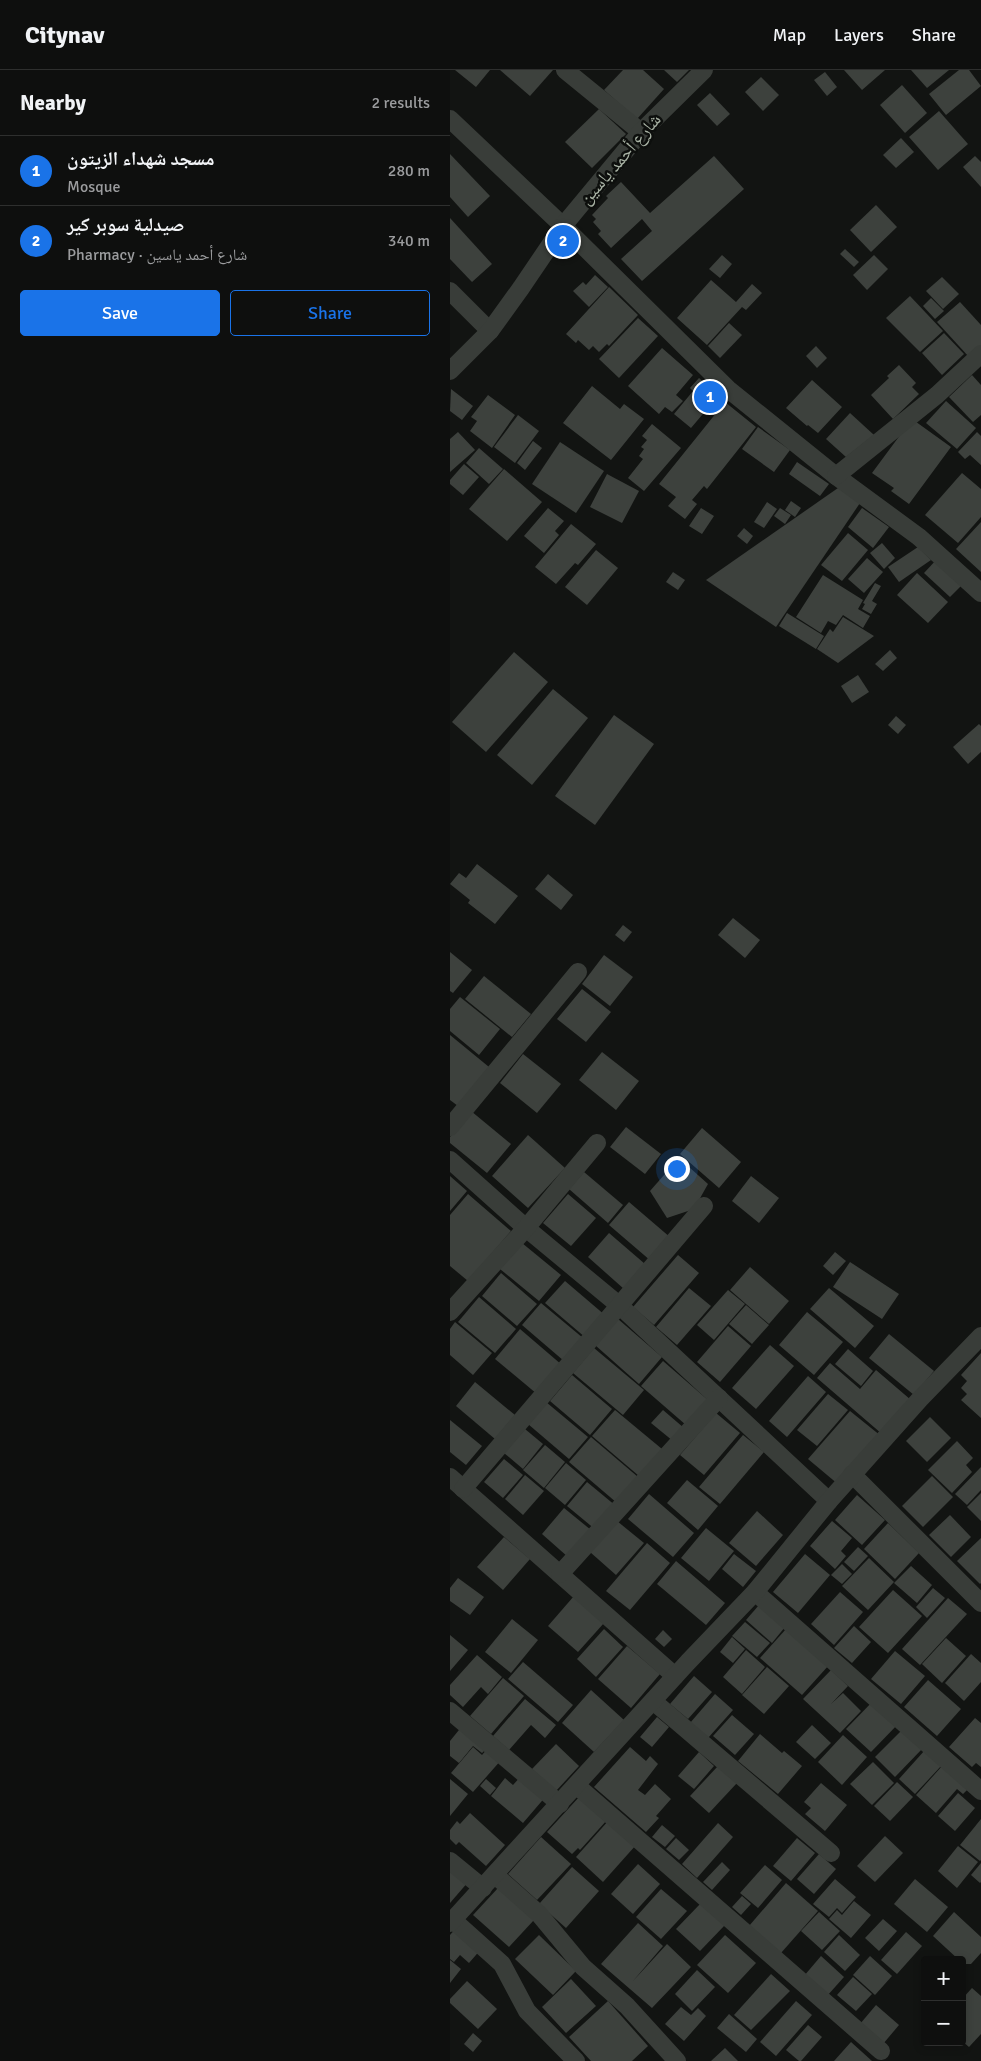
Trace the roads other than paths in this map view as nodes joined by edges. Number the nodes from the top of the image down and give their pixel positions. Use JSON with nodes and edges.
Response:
{"nodes":[{"id":1,"x":565,"y":70,"type":"edge"},
{"id":2,"x":704,"y":70,"type":"edge"},
{"id":3,"x":450,"y":119,"type":"edge"},
{"id":4,"x":641,"y":132,"type":"junction"},
{"id":5,"x":563,"y":226,"type":"junction"},
{"id":6,"x":450,"y":291,"type":"edge"},
{"id":7,"x":490,"y":331,"type":"junction"},
{"id":8,"x":981,"y":354,"type":"edge"},
{"id":9,"x":450,"y":370,"type":"edge"},
{"id":10,"x":836,"y":476,"type":"junction"},
{"id":11,"x":981,"y":593,"type":"edge"},
{"id":12,"x":578,"y":972,"type":"dead end"},
{"id":13,"x":450,"y":1127,"type":"edge"},
{"id":14,"x":597,"y":1144,"type":"dead end"},
{"id":15,"x":450,"y":1160,"type":"edge"},
{"id":16,"x":704,"y":1206,"type":"dead end"},
{"id":17,"x":526,"y":1228,"type":"junction"},
{"id":18,"x":620,"y":1306,"type":"junction"},
{"id":19,"x":450,"y":1312,"type":"edge"},
{"id":20,"x":981,"y":1336,"type":"edge"},
{"id":21,"x":719,"y":1398,"type":"junction"},
{"id":22,"x":852,"y":1474,"type":"junction"},
{"id":23,"x":450,"y":1477,"type":"edge"},
{"id":24,"x":463,"y":1489,"type":"junction"},
{"id":25,"x":828,"y":1501,"type":"junction"},
{"id":26,"x":560,"y":1574,"type":"junction"},
{"id":27,"x":755,"y":1592,"type":"junction"},
{"id":28,"x":981,"y":1603,"type":"edge"},
{"id":29,"x":675,"y":1676,"type":"junction"},
{"id":30,"x":653,"y":1701,"type":"junction"},
{"id":31,"x":450,"y":1711,"type":"edge"},
{"id":32,"x":577,"y":1786,"type":"junction"},
{"id":33,"x":981,"y":1791,"type":"edge"},
{"id":34,"x":560,"y":1804,"type":"junction"},
{"id":35,"x":831,"y":1853,"type":"dead end"},
{"id":36,"x":450,"y":1861,"type":"edge"},
{"id":37,"x":489,"y":1881,"type":"junction"},
{"id":38,"x":452,"y":1921,"type":"edge"},
{"id":39,"x":881,"y":2051,"type":"dead end"},
{"id":40,"x":576,"y":2061,"type":"edge"},
{"id":41,"x":677,"y":2061,"type":"edge"}],
"edges":[{"from":1,"to":4,"type":"street"},
{"from":2,"to":4,"type":"street","name":"شارع أحمد ياسين"},
{"from":3,"to":5,"type":"street"},
{"from":4,"to":5,"type":"street","name":"شارع أحمد ياسين"},
{"from":5,"to":7,"type":"street","name":"شارع أحمد ياسين"},
{"from":5,"to":10,"type":"street"},
{"from":6,"to":7,"type":"street"},
{"from":7,"to":9,"type":"street","name":"شارع أحمد ياسين"},
{"from":8,"to":10,"type":"street"},
{"from":10,"to":11,"type":"street"},
{"from":12,"to":13,"type":"street"},
{"from":14,"to":17,"type":"street"},
{"from":15,"to":17,"type":"street"},
{"from":16,"to":18,"type":"street"},
{"from":17,"to":18,"type":"street"},
{"from":17,"to":19,"type":"street"},
{"from":18,"to":21,"type":"street"},
{"from":18,"to":24,"type":"street"},
{"from":20,"to":22,"type":"street"},
{"from":21,"to":25,"type":"street"},
{"from":21,"to":26,"type":"street"},
{"from":22,"to":25,"type":"street"},
{"from":22,"to":28,"type":"street"},
{"from":23,"to":24,"type":"street"},
{"from":24,"to":26,"type":"street"},
{"from":25,"to":27,"type":"street"},
{"from":26,"to":29,"type":"street"},
{"from":27,"to":29,"type":"street"},
{"from":27,"to":33,"type":"street"},
{"from":29,"to":30,"type":"street"},
{"from":30,"to":32,"type":"street"},
{"from":30,"to":35,"type":"street"},
{"from":31,"to":34,"type":"street"},
{"from":32,"to":34,"type":"street"},
{"from":32,"to":39,"type":"street"},
{"from":34,"to":37,"type":"street"},
{"from":36,"to":37,"type":"street"},
{"from":37,"to":38,"type":"street"},
{"from":37,"to":41,"type":"street"},
{"from":38,"to":40,"type":"street"}]}
